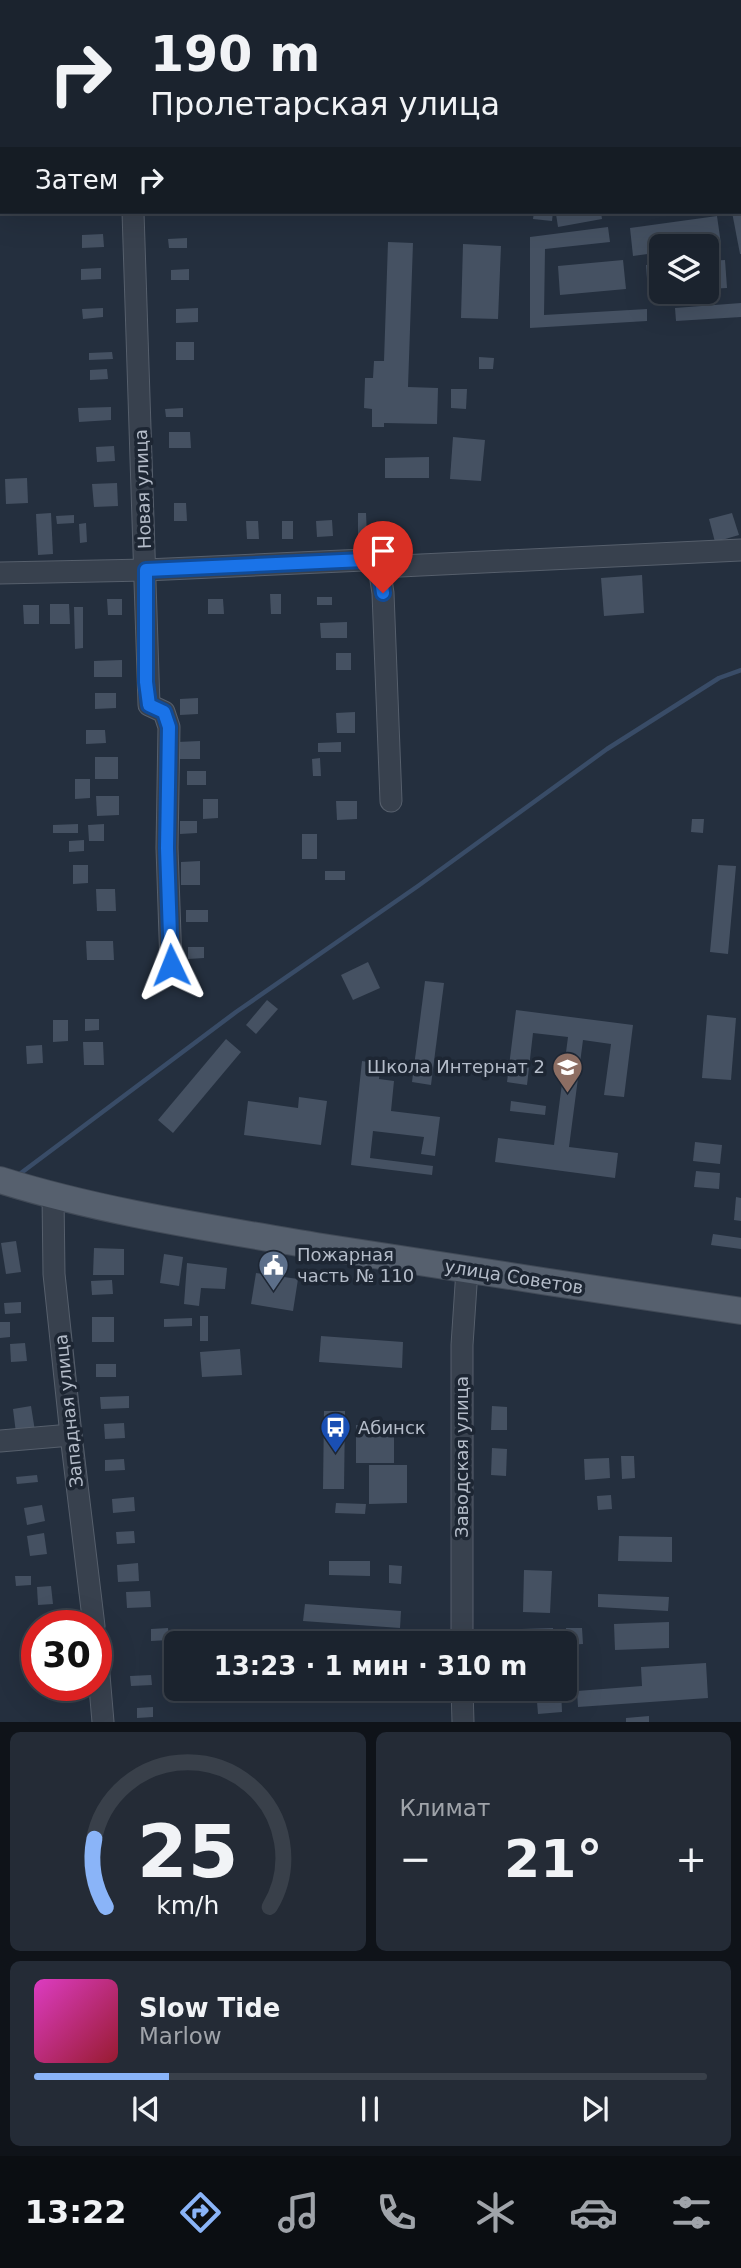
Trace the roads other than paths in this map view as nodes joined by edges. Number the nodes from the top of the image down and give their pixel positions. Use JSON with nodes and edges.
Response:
{"nodes":[{"id":1,"x":134,"y":214,"type":"edge"},
{"id":2,"x":741,"y":550,"type":"edge"},
{"id":3,"x":379,"y":567,"type":"junction"},
{"id":4,"x":146,"y":570,"type":"junction"},
{"id":5,"x":0,"y":573,"type":"edge"},
{"id":6,"x":391,"y":802,"type":"dead end"},
{"id":7,"x":171,"y":965,"type":"dead end"},
{"id":8,"x":0,"y":1180,"type":"edge"},
{"id":9,"x":53,"y":1195,"type":"junction"},
{"id":10,"x":467,"y":1270,"type":"junction"},
{"id":11,"x":741,"y":1311,"type":"edge"},
{"id":12,"x":71,"y":1435,"type":"junction"},
{"id":13,"x":0,"y":1441,"type":"edge"},
{"id":14,"x":92,"y":1610,"type":"edge"},
{"id":15,"x":462,"y":1631,"type":"edge"},
{"id":16,"x":101,"y":1701,"type":"edge"},
{"id":17,"x":462,"y":1701,"type":"edge"},
{"id":18,"x":103,"y":1722,"type":"edge"},
{"id":19,"x":463,"y":1722,"type":"edge"}],
"edges":[{"from":1,"to":4,"type":"street","name":"Новая улица"},
{"from":2,"to":3,"type":"street"},
{"from":3,"to":4,"type":"street"},
{"from":3,"to":6,"type":"street"},
{"from":4,"to":5,"type":"street"},
{"from":4,"to":7,"type":"street","name":"Новая улица"},
{"from":8,"to":9,"type":"main road","name":"улица Советов"},
{"from":9,"to":10,"type":"main road","name":"улица Советов"},
{"from":9,"to":12,"type":"street","name":"Западная улица"},
{"from":10,"to":11,"type":"main road","name":"улица Советов"},
{"from":10,"to":15,"type":"street","name":"Заводская улица"},
{"from":12,"to":13,"type":"street"},
{"from":12,"to":14,"type":"street","name":"Западная улица"},
{"from":16,"to":18,"type":"street"},
{"from":17,"to":19,"type":"street"}]}
